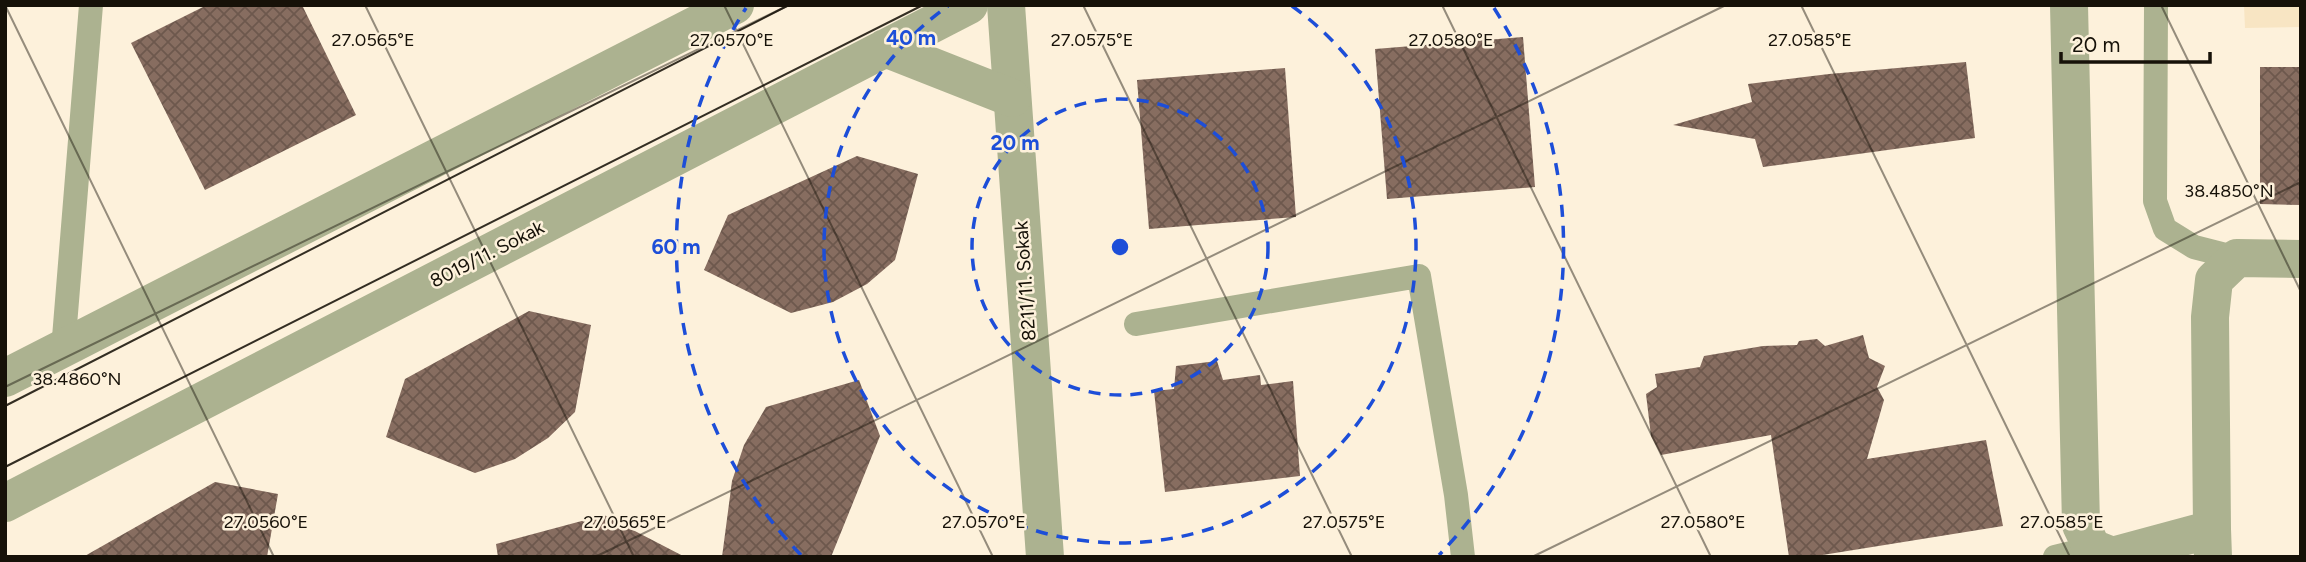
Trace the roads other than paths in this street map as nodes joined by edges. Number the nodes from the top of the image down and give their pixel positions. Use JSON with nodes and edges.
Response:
{"nodes":[{"id":1,"x":91,"y":5,"type":"edge"},
{"id":2,"x":735,"y":5,"type":"edge"},
{"id":3,"x":969,"y":5,"type":"edge"},
{"id":4,"x":1006,"y":5,"type":"edge"},
{"id":5,"x":2069,"y":5,"type":"edge"},
{"id":6,"x":2156,"y":7,"type":"edge"},
{"id":7,"x":885,"y":48,"type":"junction"},
{"id":8,"x":1012,"y":98,"type":"junction"},
{"id":9,"x":2238,"y":258,"type":"junction"},
{"id":10,"x":2301,"y":259,"type":"edge"},
{"id":11,"x":1136,"y":324,"type":"dead end"},
{"id":12,"x":63,"y":350,"type":"junction"},
{"id":13,"x":5,"y":379,"type":"edge"},
{"id":14,"x":5,"y":503,"type":"edge"},
{"id":15,"x":2212,"y":543,"type":"edge"},
{"id":16,"x":2092,"y":548,"type":"junction"},
{"id":17,"x":1045,"y":557,"type":"edge"},
{"id":18,"x":1463,"y":557,"type":"edge"},
{"id":19,"x":2055,"y":557,"type":"edge"}],
"edges":[{"from":1,"to":12,"type":"lane"},
{"from":2,"to":12,"type":"street"},
{"from":3,"to":7,"type":"street","name":"8019/11. Sokak"},
{"from":4,"to":8,"type":"street","name":"8211/11. Sokak"},
{"from":5,"to":16,"type":"street"},
{"from":6,"to":9,"type":"lane"},
{"from":7,"to":8,"type":"street"},
{"from":7,"to":14,"type":"street","name":"8019/11. Sokak"},
{"from":8,"to":17,"type":"street","name":"8211/11. Sokak"},
{"from":9,"to":10,"type":"street"},
{"from":9,"to":15,"type":"street"},
{"from":11,"to":18,"type":"lane"},
{"from":12,"to":13,"type":"street"},
{"from":15,"to":16,"type":"street"},
{"from":16,"to":19,"type":"lane"}]}
